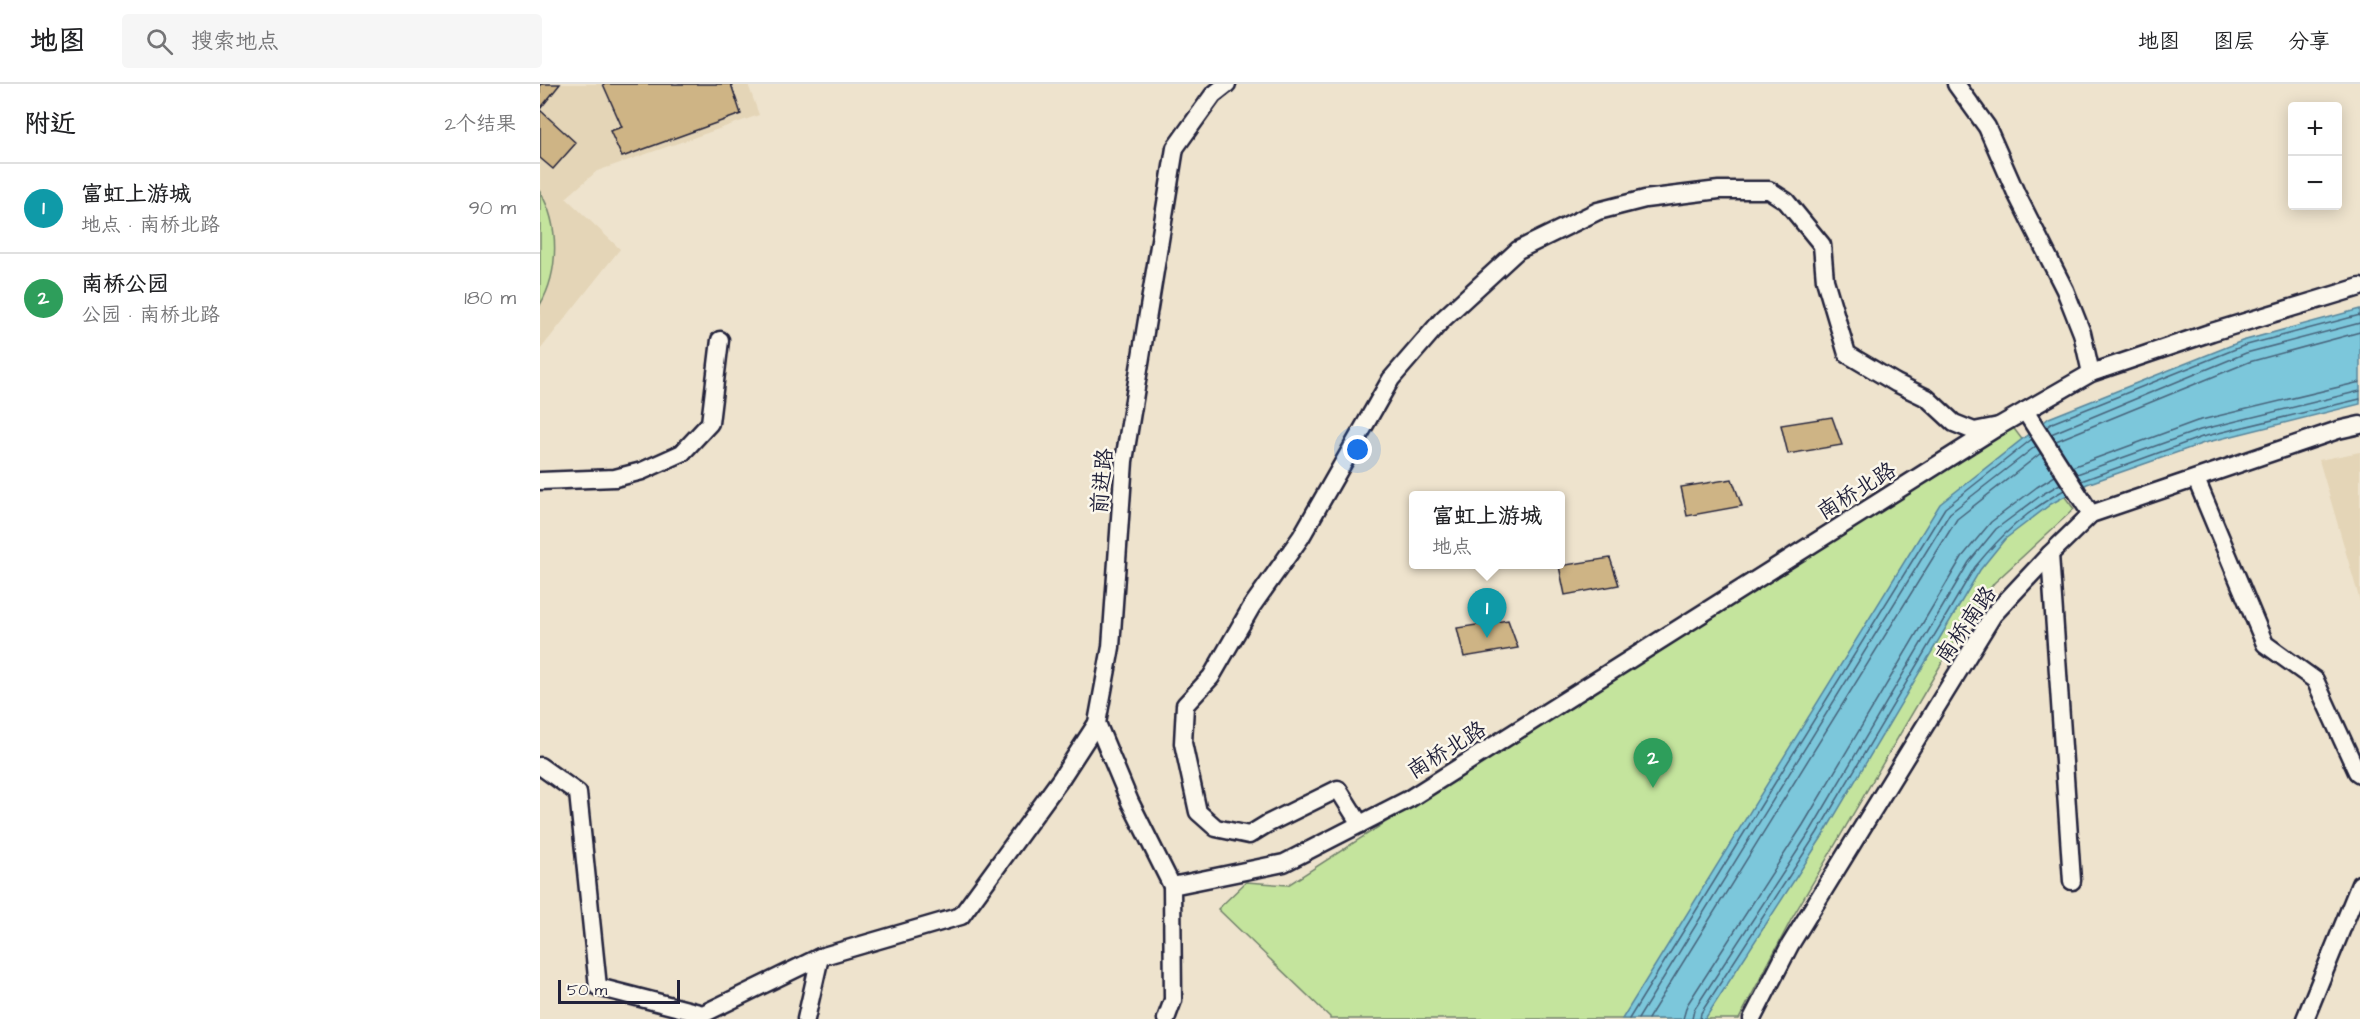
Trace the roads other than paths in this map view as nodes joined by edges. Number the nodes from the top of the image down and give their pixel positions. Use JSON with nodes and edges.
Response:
{"nodes":[{"id":1,"x":1227,"y":84,"type":"edge"},
{"id":2,"x":1956,"y":84,"type":"edge"},
{"id":3,"x":2360,"y":287,"type":"edge"},
{"id":4,"x":720,"y":340,"type":"dead end"},
{"id":5,"x":2091,"y":373,"type":"junction"},
{"id":6,"x":2025,"y":411,"type":"junction"},
{"id":7,"x":1999,"y":426,"type":"junction"},
{"id":8,"x":2360,"y":426,"type":"edge"},
{"id":9,"x":2196,"y":479,"type":"junction"},
{"id":10,"x":540,"y":481,"type":"edge"},
{"id":11,"x":2091,"y":514,"type":"junction"},
{"id":12,"x":2050,"y":554,"type":"junction"},
{"id":13,"x":1097,"y":723,"type":"junction"},
{"id":14,"x":540,"y":766,"type":"edge"},
{"id":15,"x":2360,"y":774,"type":"edge"},
{"id":16,"x":1360,"y":824,"type":"junction"},
{"id":17,"x":2072,"y":881,"type":"dead end"},
{"id":18,"x":2360,"y":885,"type":"edge"},
{"id":19,"x":1172,"y":886,"type":"junction"},
{"id":20,"x":820,"y":957,"type":"junction"},
{"id":21,"x":806,"y":1019,"type":"edge"},
{"id":22,"x":1166,"y":1019,"type":"edge"},
{"id":23,"x":1752,"y":1019,"type":"edge"},
{"id":24,"x":2305,"y":1019,"type":"edge"}],
"edges":[{"from":1,"to":13,"type":"street","name":"前进路"},
{"from":2,"to":5,"type":"street"},
{"from":3,"to":5,"type":"street","name":"南桥北路"},
{"from":4,"to":10,"type":"street"},
{"from":5,"to":6,"type":"street","name":"南桥北路"},
{"from":6,"to":7,"type":"street","name":"南桥北路"},
{"from":6,"to":11,"type":"street"},
{"from":7,"to":16,"type":"street","name":"南桥北路"},
{"from":7,"to":16,"type":"street"},
{"from":8,"to":9,"type":"street","name":"南桥南路"},
{"from":9,"to":11,"type":"street","name":"南桥南路"},
{"from":9,"to":15,"type":"street"},
{"from":11,"to":12,"type":"street","name":"南桥南路"},
{"from":12,"to":17,"type":"street"},
{"from":12,"to":23,"type":"street","name":"南桥南路"},
{"from":13,"to":19,"type":"street"},
{"from":13,"to":20,"type":"street"},
{"from":14,"to":20,"type":"street"},
{"from":16,"to":19,"type":"street","name":"南桥北路"},
{"from":18,"to":24,"type":"street"},
{"from":19,"to":22,"type":"street"},
{"from":20,"to":21,"type":"street"}]}
